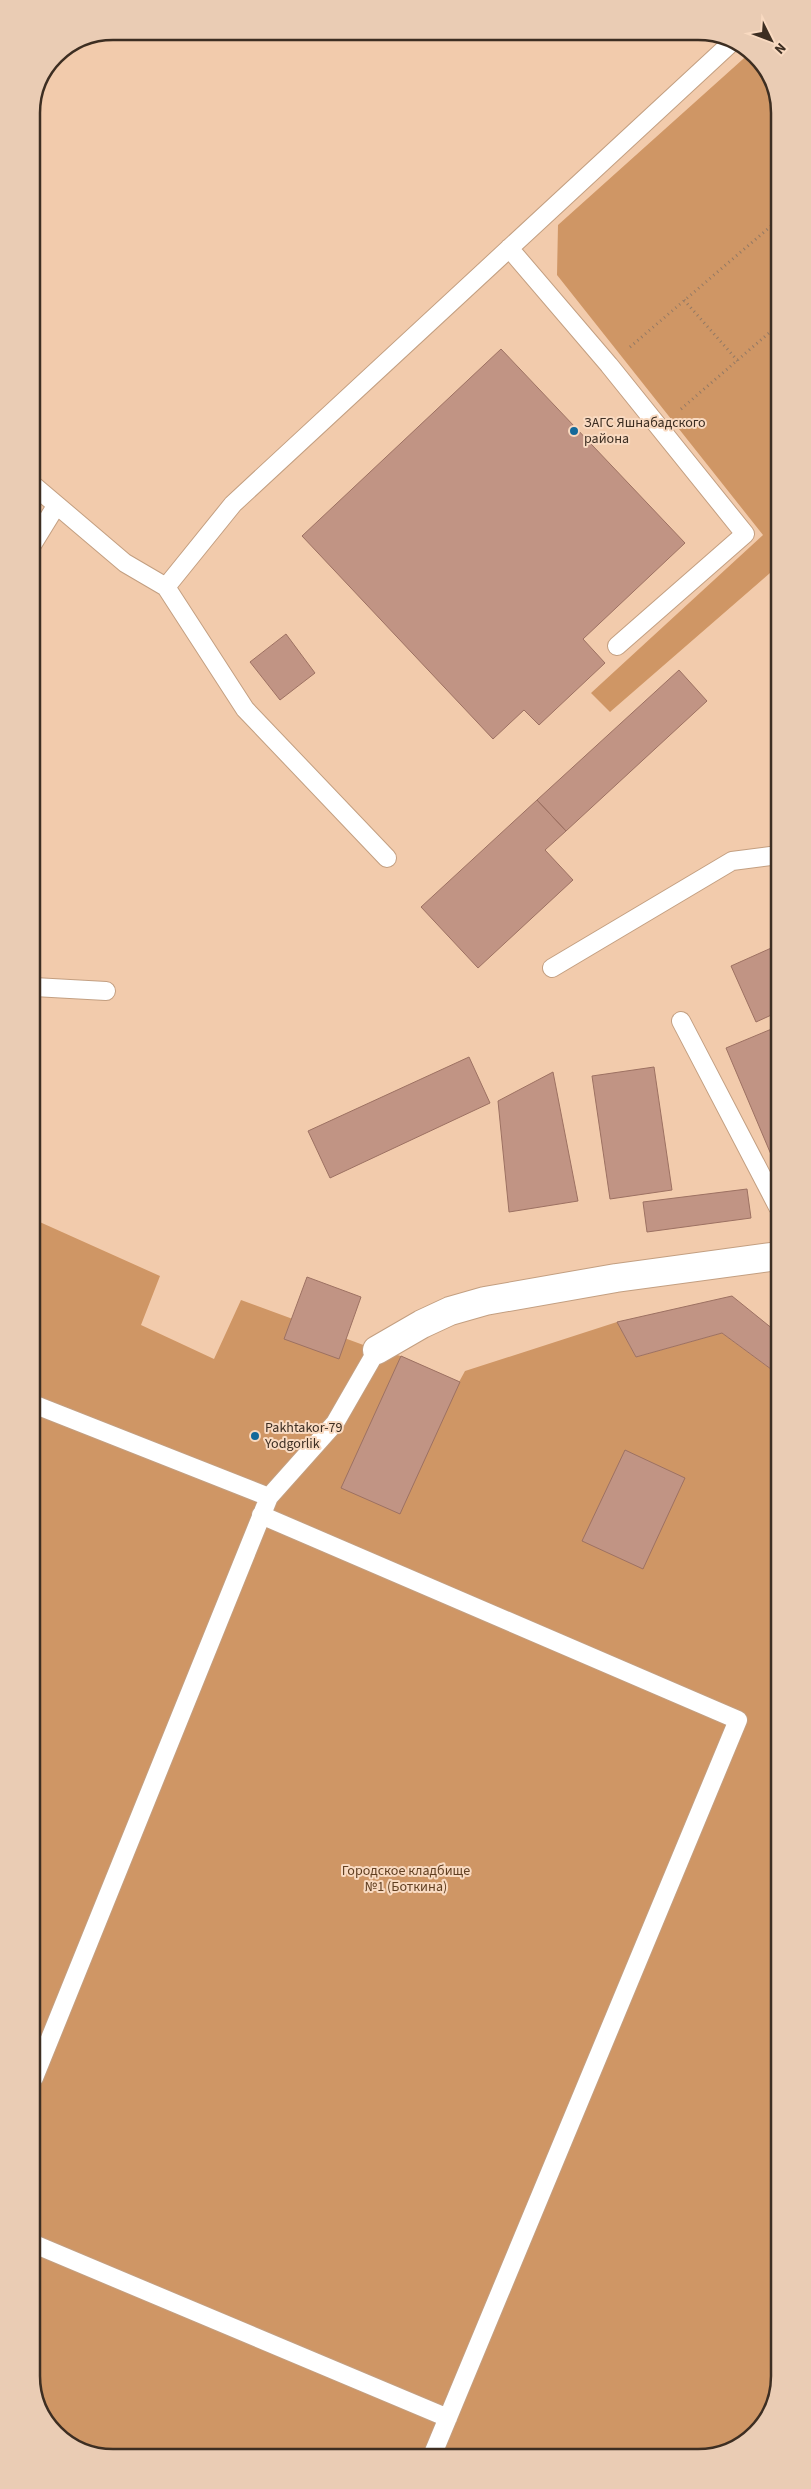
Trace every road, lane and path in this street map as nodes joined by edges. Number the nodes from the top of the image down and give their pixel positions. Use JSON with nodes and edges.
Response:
{"nodes":[{"id":1,"x":728,"y":47,"type":"edge"},
{"id":2,"x":771,"y":226,"type":"edge"},
{"id":3,"x":509,"y":248,"type":"junction"},
{"id":4,"x":684,"y":300,"type":"junction"},
{"id":5,"x":771,"y":331,"type":"edge"},
{"id":6,"x":738,"y":361,"type":"junction"},
{"id":7,"x":609,"y":365,"type":"junction"},
{"id":8,"x":660,"y":428,"type":"junction"},
{"id":9,"x":40,"y":491,"type":"edge"},
{"id":10,"x":56,"y":506,"type":"junction"},
{"id":11,"x":40,"y":532,"type":"edge"},
{"id":12,"x":166,"y":587,"type":"junction"},
{"id":13,"x":616,"y":646,"type":"dead end"},
{"id":14,"x":771,"y":856,"type":"edge"},
{"id":15,"x":388,"y":858,"type":"dead end"},
{"id":16,"x":552,"y":968,"type":"dead end"},
{"id":17,"x":40,"y":987,"type":"edge"},
{"id":18,"x":106,"y":991,"type":"dead end"},
{"id":19,"x":681,"y":1021,"type":"dead end"},
{"id":20,"x":771,"y":1194,"type":"edge"},
{"id":21,"x":771,"y":1257,"type":"edge"},
{"id":22,"x":377,"y":1350,"type":"joint"},
{"id":23,"x":40,"y":1407,"type":"edge"},
{"id":24,"x":269,"y":1497,"type":"junction"},
{"id":25,"x":261,"y":1515,"type":"junction"},
{"id":26,"x":40,"y":2063,"type":"edge"},
{"id":27,"x":40,"y":2247,"type":"edge"},
{"id":28,"x":448,"y":2418,"type":"junction"},
{"id":29,"x":435,"y":2449,"type":"edge"}],
"edges":[{"from":1,"to":3,"type":"lane"},
{"from":2,"to":4,"type":"path"},
{"from":3,"to":7,"type":"lane"},
{"from":3,"to":12,"type":"lane"},
{"from":4,"to":6,"type":"path"},
{"from":4,"to":7,"type":"path"},
{"from":5,"to":6,"type":"path"},
{"from":6,"to":8,"type":"path"},
{"from":7,"to":8,"type":"lane"},
{"from":8,"to":13,"type":"lane"},
{"from":9,"to":10,"type":"lane"},
{"from":10,"to":11,"type":"lane"},
{"from":10,"to":12,"type":"lane"},
{"from":12,"to":15,"type":"lane"},
{"from":14,"to":16,"type":"lane"},
{"from":17,"to":18,"type":"lane"},
{"from":19,"to":20,"type":"lane"},
{"from":21,"to":22,"type":"street"},
{"from":22,"to":24,"type":"lane"},
{"from":23,"to":24,"type":"lane"},
{"from":24,"to":25,"type":"lane"},
{"from":25,"to":26,"type":"lane"},
{"from":25,"to":28,"type":"lane"},
{"from":27,"to":28,"type":"lane"},
{"from":28,"to":29,"type":"lane"}]}
